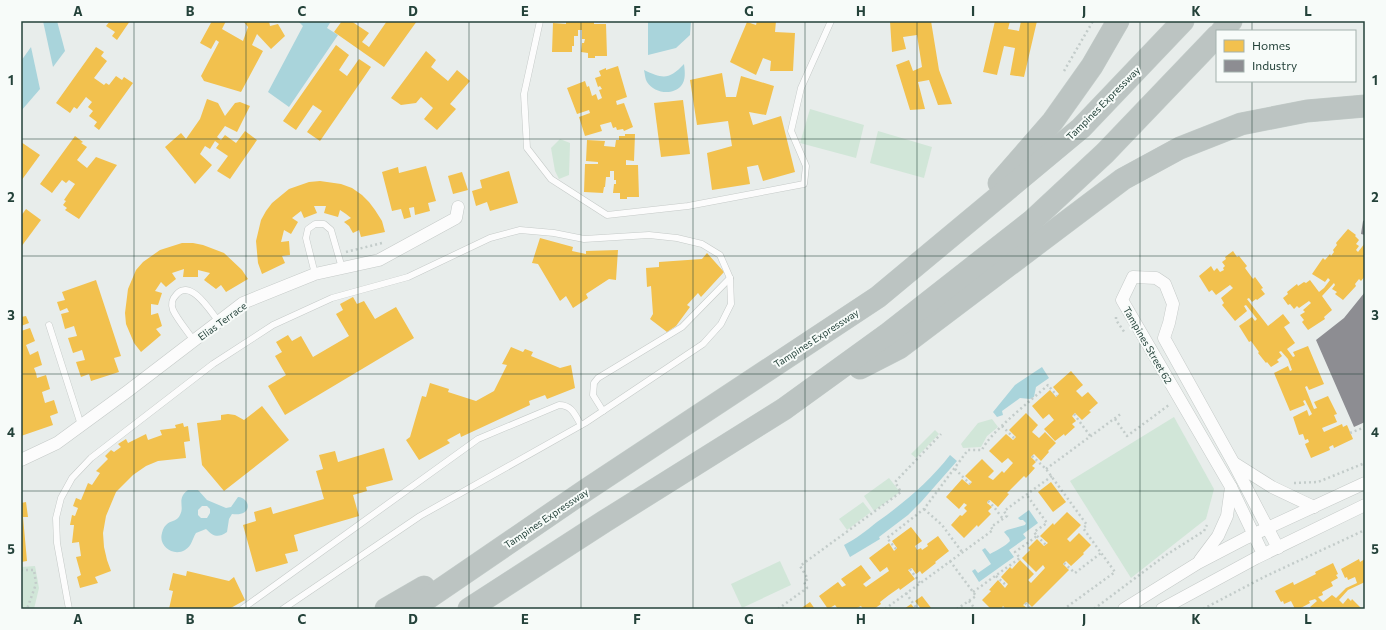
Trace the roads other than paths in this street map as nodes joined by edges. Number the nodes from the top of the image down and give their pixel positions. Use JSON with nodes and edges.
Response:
{"nodes":[{"id":1,"x":540,"y":21,"type":"edge"},
{"id":2,"x":831,"y":21,"type":"edge"},
{"id":3,"x":1118,"y":21,"type":"edge"},
{"id":4,"x":1183,"y":21,"type":"edge"},
{"id":5,"x":1231,"y":21,"type":"edge"},
{"id":6,"x":1223,"y":30,"type":"edge"},
{"id":7,"x":1216,"y":37,"type":"edge"},
{"id":8,"x":1365,"y":106,"type":"edge"},
{"id":9,"x":458,"y":207,"type":"dead end"},
{"id":10,"x":971,"y":220,"type":"junction"},
{"id":11,"x":342,"y":268,"type":"junction"},
{"id":12,"x":315,"y":274,"type":"junction"},
{"id":13,"x":730,"y":278,"type":"junction"},
{"id":14,"x":219,"y":322,"type":"junction"},
{"id":15,"x":49,"y":325,"type":"dead end"},
{"id":16,"x":194,"y":341,"type":"junction"},
{"id":17,"x":1180,"y":368,"type":"junction"},
{"id":18,"x":1167,"y":378,"type":"junction"},
{"id":19,"x":784,"y":409,"type":"junction"},
{"id":20,"x":603,"y":411,"type":"junction"},
{"id":21,"x":82,"y":425,"type":"junction"},
{"id":22,"x":581,"y":425,"type":"junction"},
{"id":23,"x":21,"y":460,"type":"edge"},
{"id":24,"x":1233,"y":462,"type":"junction"},
{"id":25,"x":1365,"y":483,"type":"edge"},
{"id":26,"x":1231,"y":487,"type":"junction"},
{"id":27,"x":586,"y":490,"type":"junction"},
{"id":28,"x":1365,"y":505,"type":"edge"},
{"id":29,"x":1314,"y":507,"type":"junction"},
{"id":30,"x":1267,"y":528,"type":"junction"},
{"id":31,"x":1254,"y":534,"type":"junction"},
{"id":32,"x":1278,"y":548,"type":"junction"},
{"id":33,"x":1264,"y":554,"type":"junction"},
{"id":34,"x":1198,"y":563,"type":"junction"},
{"id":35,"x":69,"y":609,"type":"edge"},
{"id":36,"x":242,"y":609,"type":"edge"},
{"id":37,"x":283,"y":609,"type":"edge"},
{"id":38,"x":386,"y":609,"type":"edge"},
{"id":39,"x":412,"y":609,"type":"edge"},
{"id":40,"x":469,"y":609,"type":"edge"},
{"id":41,"x":1124,"y":609,"type":"edge"},
{"id":42,"x":1162,"y":609,"type":"edge"}],
"edges":[{"from":1,"to":2,"type":"lane"},
{"from":3,"to":10,"type":"highway"},
{"from":4,"to":10,"type":"highway","name":"Tampines Expressway"},
{"from":5,"to":6,"type":"highway"},
{"from":7,"to":19,"type":"highway"},
{"from":8,"to":19,"type":"highway"},
{"from":9,"to":11,"type":"street","name":"Elias Terrace"},
{"from":10,"to":27,"type":"highway","name":"Tampines Expressway"},
{"from":11,"to":12,"type":"street","name":"Elias Terrace"},
{"from":11,"to":12,"type":"lane"},
{"from":12,"to":14,"type":"street","name":"Elias Terrace"},
{"from":13,"to":20,"type":"lane"},
{"from":13,"to":20,"type":"lane"},
{"from":13,"to":35,"type":"lane"},
{"from":14,"to":16,"type":"street","name":"Elias Terrace"},
{"from":14,"to":16,"type":"lane"},
{"from":15,"to":21,"type":"lane"},
{"from":16,"to":21,"type":"street","name":"Elias Terrace"},
{"from":17,"to":18,"type":"street"},
{"from":17,"to":18,"type":"street","name":"Tampines Street 62"},
{"from":17,"to":24,"type":"street","name":"Tampines Street 62"},
{"from":18,"to":26,"type":"street","name":"Tampines Street 62"},
{"from":19,"to":40,"type":"highway"},
{"from":20,"to":22,"type":"lane"},
{"from":21,"to":23,"type":"street","name":"Elias Terrace"},
{"from":22,"to":36,"type":"lane"},
{"from":22,"to":37,"type":"lane"},
{"from":24,"to":29,"type":"street"},
{"from":24,"to":30,"type":"street","name":"Tampines Street 62"},
{"from":25,"to":29,"type":"street"},
{"from":26,"to":31,"type":"street","name":"Tampines Street 62"},
{"from":26,"to":34,"type":"street"},
{"from":27,"to":38,"type":"highway"},
{"from":27,"to":39,"type":"highway","name":"Tampines Expressway"},
{"from":28,"to":32,"type":"street"},
{"from":29,"to":30,"type":"street"},
{"from":30,"to":31,"type":"street"},
{"from":30,"to":32,"type":"street","name":"Tampines Street 62"},
{"from":31,"to":33,"type":"street","name":"Tampines Street 62"},
{"from":31,"to":34,"type":"street"},
{"from":32,"to":33,"type":"street"},
{"from":33,"to":42,"type":"street"},
{"from":34,"to":41,"type":"street"}]}
